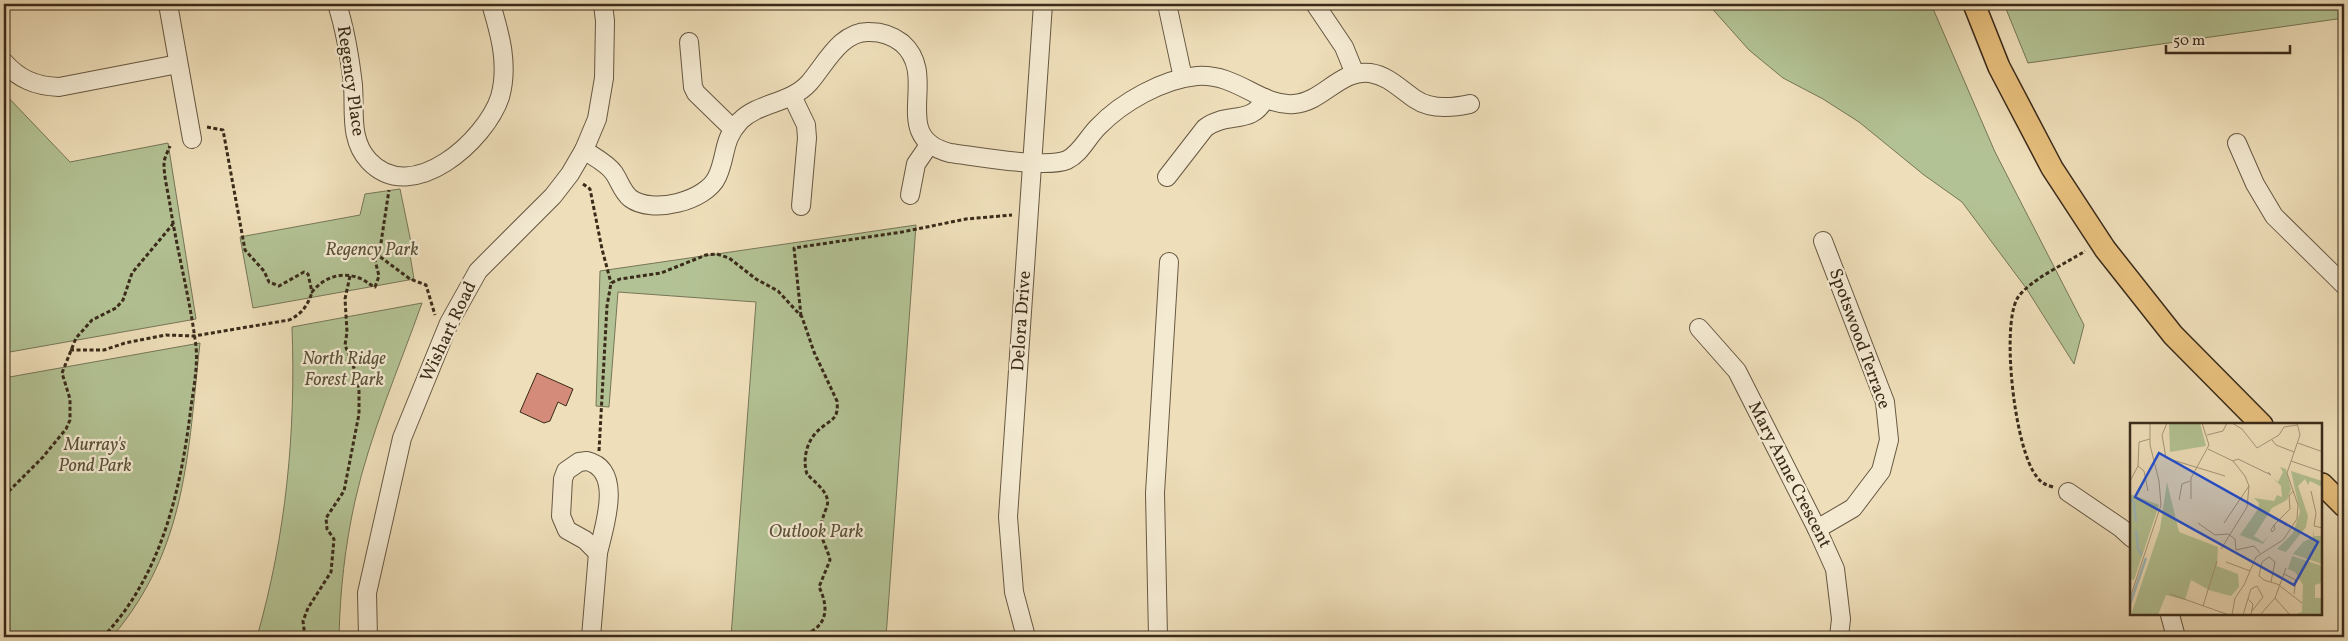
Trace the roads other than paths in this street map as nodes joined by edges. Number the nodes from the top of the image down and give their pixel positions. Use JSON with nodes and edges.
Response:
{"nodes":[{"id":1,"x":168,"y":4,"type":"edge"},
{"id":2,"x":337,"y":4,"type":"edge"},
{"id":3,"x":491,"y":4,"type":"edge"},
{"id":4,"x":603,"y":4,"type":"edge"},
{"id":5,"x":1043,"y":4,"type":"edge"},
{"id":6,"x":1167,"y":4,"type":"edge"},
{"id":7,"x":1315,"y":4,"type":"edge"},
{"id":8,"x":1974,"y":4,"type":"edge"},
{"id":9,"x":689,"y":42,"type":"dead end"},
{"id":10,"x":4,"y":62,"type":"edge"},
{"id":11,"x":178,"y":64,"type":"junction"},
{"id":12,"x":1355,"y":74,"type":"junction"},
{"id":13,"x":1183,"y":78,"type":"junction"},
{"id":14,"x":792,"y":96,"type":"junction"},
{"id":15,"x":1265,"y":98,"type":"junction"},
{"id":16,"x":1470,"y":104,"type":"dead end"},
{"id":17,"x":733,"y":129,"type":"junction"},
{"id":18,"x":190,"y":131,"type":"road end"},
{"id":19,"x":2237,"y":143,"type":"dead end"},
{"id":20,"x":929,"y":145,"type":"junction"},
{"id":21,"x":584,"y":150,"type":"junction"},
{"id":22,"x":1031,"y":162,"type":"junction"},
{"id":23,"x":1167,"y":177,"type":"dead end"},
{"id":24,"x":910,"y":195,"type":"dead end"},
{"id":25,"x":801,"y":206,"type":"dead end"},
{"id":26,"x":1823,"y":241,"type":"dead end"},
{"id":27,"x":1169,"y":262,"type":"dead end"},
{"id":28,"x":2344,"y":285,"type":"edge"},
{"id":29,"x":1699,"y":328,"type":"dead end"},
{"id":30,"x":2260,"y":423,"type":"edge"},
{"id":31,"x":2323,"y":485,"type":"edge"},
{"id":32,"x":2068,"y":492,"type":"road end"},
{"id":33,"x":2344,"y":506,"type":"edge"},
{"id":34,"x":1817,"y":528,"type":"junction"},
{"id":35,"x":2130,"y":536,"type":"edge"},
{"id":36,"x":598,"y":553,"type":"junction"},
{"id":37,"x":2170,"y":616,"type":"edge"},
{"id":38,"x":368,"y":637,"type":"edge"},
{"id":39,"x":591,"y":637,"type":"edge"},
{"id":40,"x":1026,"y":637,"type":"edge"},
{"id":41,"x":1158,"y":637,"type":"edge"},
{"id":42,"x":1839,"y":637,"type":"edge"},
{"id":43,"x":2176,"y":637,"type":"edge"}],
"edges":[{"from":1,"to":11,"type":"street"},
{"from":2,"to":3,"type":"street","name":"Regency Place"},
{"from":4,"to":21,"type":"street","name":"Wishart Road"},
{"from":5,"to":22,"type":"street","name":"Delora Drive"},
{"from":6,"to":13,"type":"street"},
{"from":7,"to":12,"type":"street"},
{"from":8,"to":30,"type":"main road"},
{"from":9,"to":17,"type":"street"},
{"from":10,"to":11,"type":"street"},
{"from":11,"to":18,"type":"street"},
{"from":12,"to":15,"type":"street"},
{"from":12,"to":16,"type":"street"},
{"from":13,"to":15,"type":"street"},
{"from":13,"to":22,"type":"street"},
{"from":14,"to":17,"type":"street"},
{"from":14,"to":20,"type":"street"},
{"from":14,"to":25,"type":"street"},
{"from":15,"to":23,"type":"street"},
{"from":17,"to":21,"type":"street"},
{"from":19,"to":28,"type":"street"},
{"from":20,"to":22,"type":"street"},
{"from":20,"to":24,"type":"street"},
{"from":21,"to":38,"type":"street","name":"Wishart Road"},
{"from":22,"to":40,"type":"street","name":"Delora Drive"},
{"from":26,"to":34,"type":"street","name":"Spotswood Terrace"},
{"from":27,"to":41,"type":"street"},
{"from":29,"to":34,"type":"street","name":"Mary Anne Crescent"},
{"from":31,"to":33,"type":"main road"},
{"from":32,"to":35,"type":"street"},
{"from":34,"to":42,"type":"street","name":"Mary Anne Crescent"},
{"from":36,"to":36,"type":"street"},
{"from":36,"to":39,"type":"street"},
{"from":37,"to":43,"type":"street"}]}
